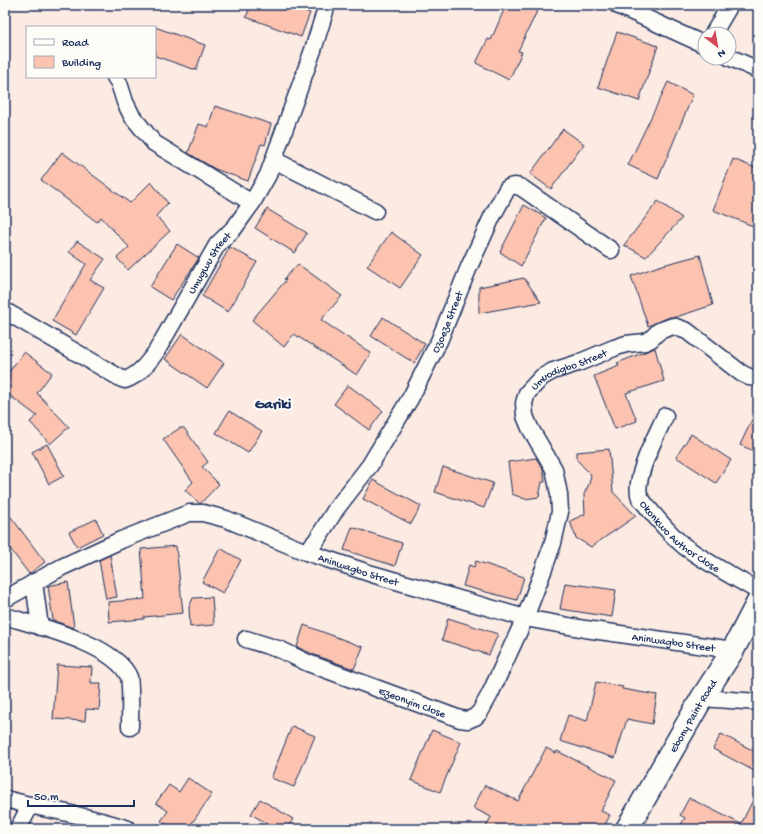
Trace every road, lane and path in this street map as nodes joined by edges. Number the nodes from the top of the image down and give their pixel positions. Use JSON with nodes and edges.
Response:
{"nodes":[{"id":1,"x":327,"y":5,"type":"edge"},
{"id":2,"x":617,"y":5,"type":"edge"},
{"id":3,"x":730,"y":5,"type":"edge"},
{"id":4,"x":718,"y":26,"type":"edge"},
{"id":5,"x":697,"y":41,"type":"edge"},
{"id":6,"x":737,"y":61,"type":"edge"},
{"id":7,"x":758,"y":70,"type":"edge"},
{"id":8,"x":116,"y":78,"type":"edge"},
{"id":9,"x":274,"y":160,"type":"junction"},
{"id":10,"x":252,"y":203,"type":"junction"},
{"id":11,"x":375,"y":211,"type":"dead end"},
{"id":12,"x":611,"y":250,"type":"dead end"},
{"id":13,"x":5,"y":311,"type":"edge"},
{"id":14,"x":758,"y":378,"type":"edge"},
{"id":15,"x":665,"y":416,"type":"dead end"},
{"id":16,"x":306,"y":552,"type":"junction"},
{"id":17,"x":34,"y":582,"type":"junction"},
{"id":18,"x":758,"y":591,"type":"edge"},
{"id":19,"x":5,"y":599,"type":"edge"},
{"id":20,"x":758,"y":602,"type":"edge"},
{"id":21,"x":5,"y":616,"type":"edge"},
{"id":22,"x":525,"y":618,"type":"junction"},
{"id":23,"x":40,"y":627,"type":"junction"},
{"id":24,"x":246,"y":639,"type":"dead end"},
{"id":25,"x":733,"y":650,"type":"junction"},
{"id":26,"x":702,"y":698,"type":"junction"},
{"id":27,"x":758,"y":702,"type":"edge"},
{"id":28,"x":130,"y":726,"type":"dead end"},
{"id":29,"x":5,"y":800,"type":"edge"},
{"id":30,"x":30,"y":806,"type":"junction"},
{"id":31,"x":18,"y":829,"type":"edge"},
{"id":32,"x":128,"y":829,"type":"edge"},
{"id":33,"x":627,"y":829,"type":"edge"}],
"edges":[{"from":1,"to":9,"type":"street","name":"Umugwu Street"},
{"from":2,"to":5,"type":"street"},
{"from":3,"to":4,"type":"street"},
{"from":6,"to":7,"type":"street"},
{"from":8,"to":10,"type":"street"},
{"from":9,"to":10,"type":"street","name":"Umugwu Street"},
{"from":9,"to":11,"type":"street"},
{"from":10,"to":13,"type":"street","name":"Umugwu Street"},
{"from":12,"to":16,"type":"street","name":"Ozoeze Street"},
{"from":14,"to":22,"type":"street","name":"Umuodigbo Street"},
{"from":15,"to":18,"type":"street","name":"Okonkwo Author Close"},
{"from":16,"to":17,"type":"street","name":"Aninwagbo Street"},
{"from":16,"to":22,"type":"street","name":"Aninwagbo Street"},
{"from":17,"to":19,"type":"street","name":"Aninwagbo Street"},
{"from":17,"to":23,"type":"street"},
{"from":20,"to":25,"type":"street","name":"Ebony Paint Road"},
{"from":21,"to":23,"type":"street"},
{"from":22,"to":24,"type":"street","name":"Ezeonyim Close"},
{"from":22,"to":25,"type":"street","name":"Aninwagbo Street"},
{"from":23,"to":28,"type":"street"},
{"from":25,"to":26,"type":"street","name":"Ebony Paint Road"},
{"from":26,"to":27,"type":"street"},
{"from":26,"to":33,"type":"street","name":"Ebony Paint Road"},
{"from":29,"to":30,"type":"street"},
{"from":30,"to":31,"type":"street"},
{"from":30,"to":32,"type":"street"}]}
